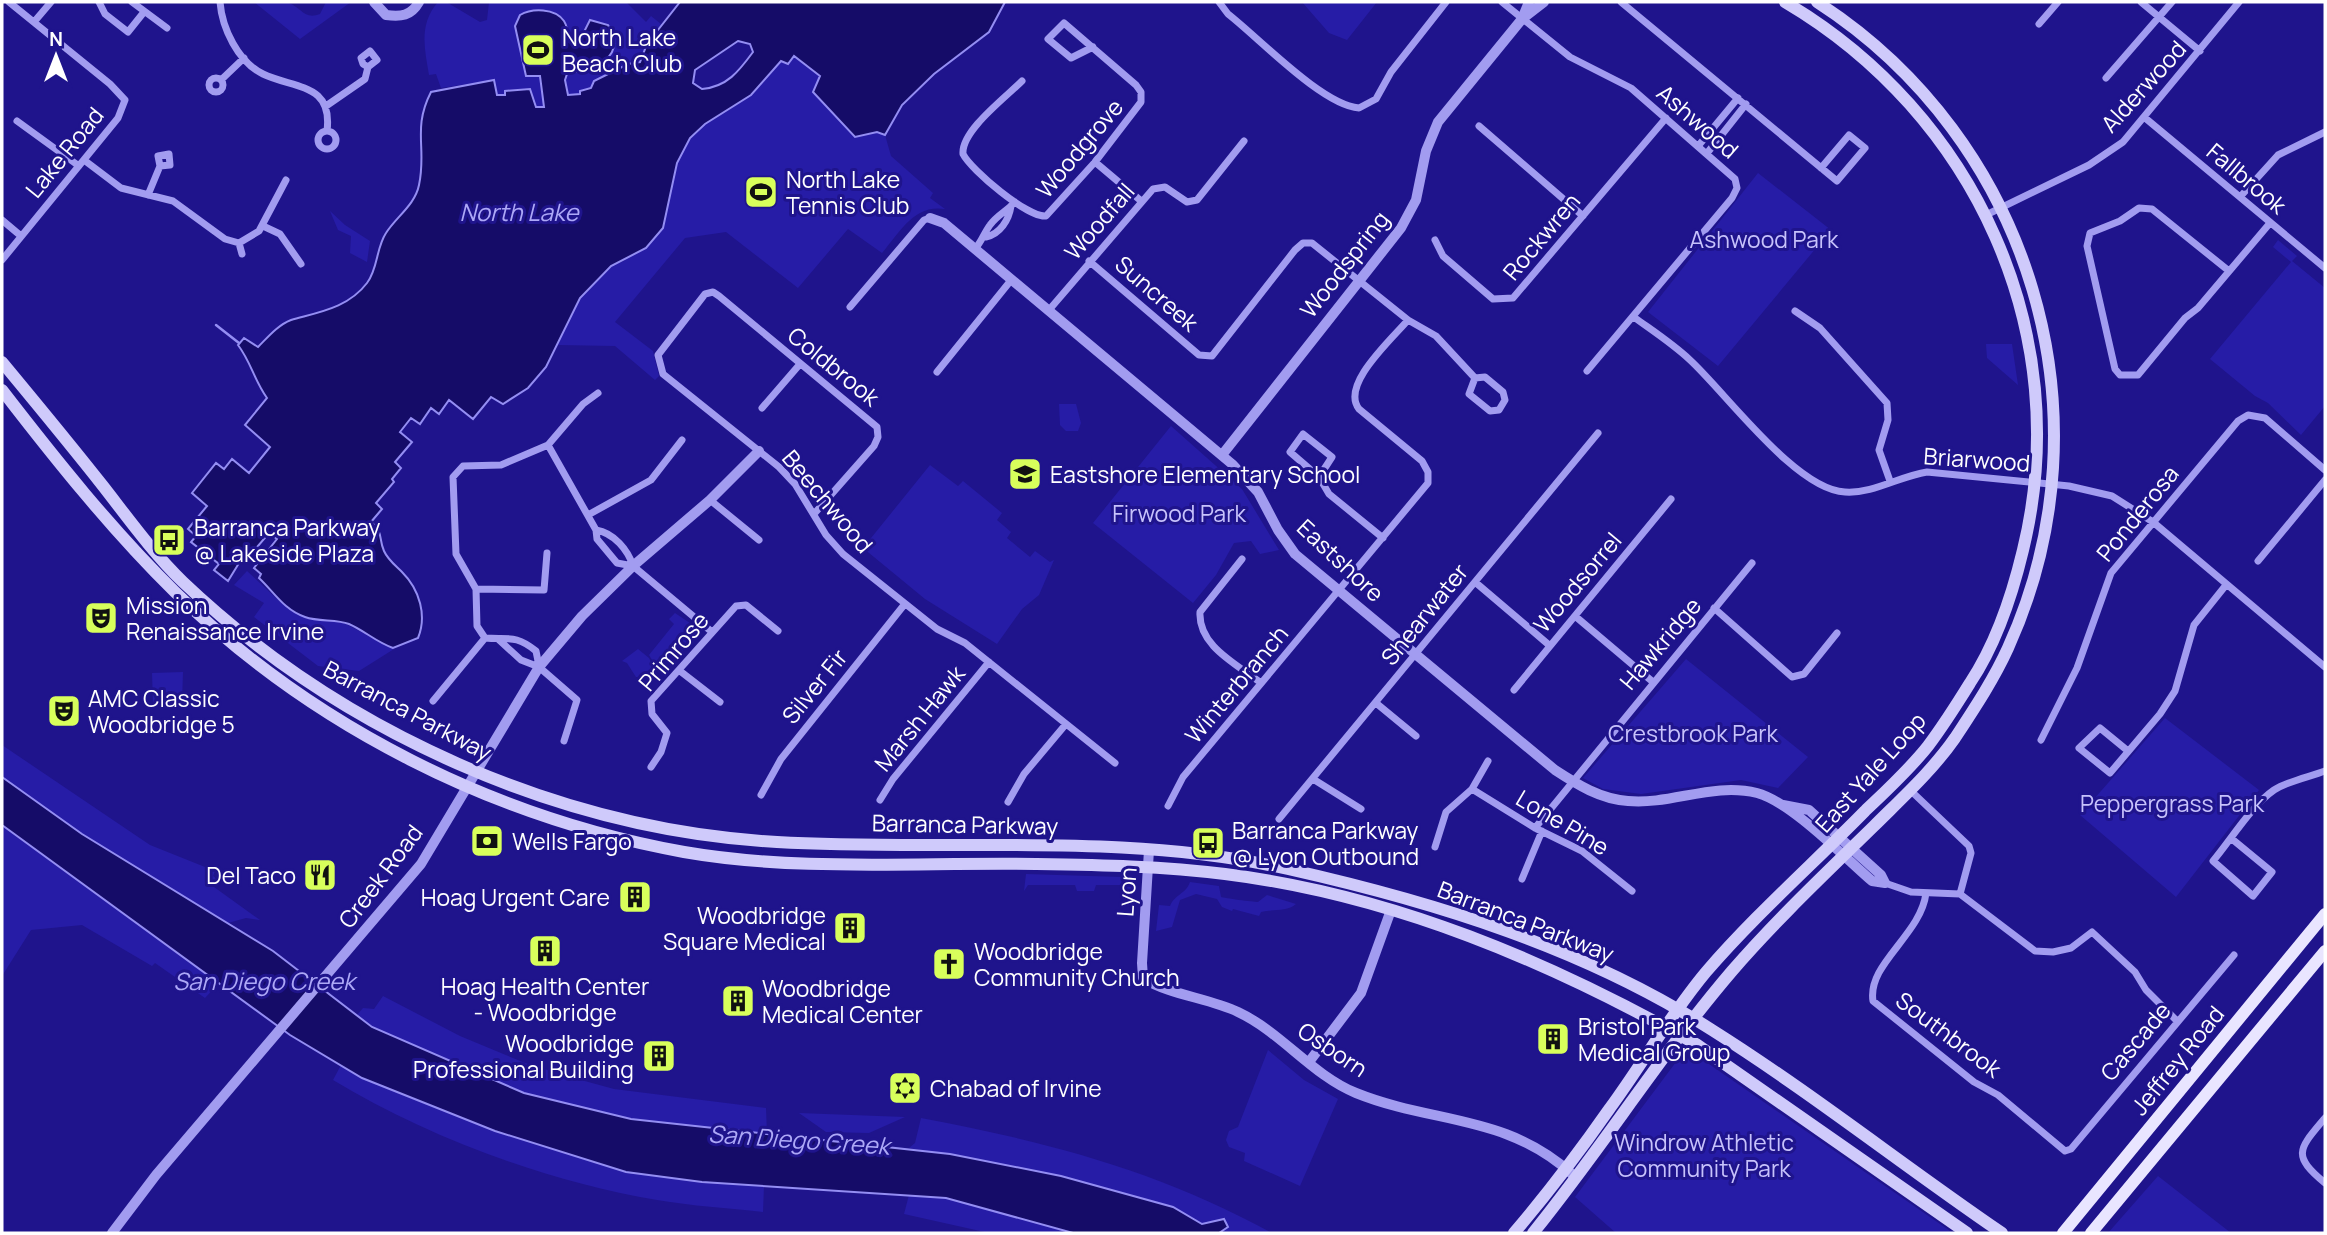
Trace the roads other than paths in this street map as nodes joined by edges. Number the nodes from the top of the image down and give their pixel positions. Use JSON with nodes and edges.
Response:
{"nodes":[{"id":1,"x":9,"y":2,"type":"edge"},
{"id":2,"x":51,"y":2,"type":"edge"},
{"id":3,"x":99,"y":2,"type":"edge"},
{"id":4,"x":132,"y":2,"type":"edge"},
{"id":5,"x":220,"y":2,"type":"edge"},
{"id":6,"x":374,"y":2,"type":"edge"},
{"id":7,"x":419,"y":2,"type":"edge"},
{"id":8,"x":1219,"y":2,"type":"edge"},
{"id":9,"x":1446,"y":2,"type":"edge"},
{"id":10,"x":1502,"y":2,"type":"edge"},
{"id":11,"x":1529,"y":2,"type":"edge"},
{"id":12,"x":1544,"y":2,"type":"edge"},
{"id":13,"x":1621,"y":2,"type":"edge"},
{"id":14,"x":1785,"y":2,"type":"edge"},
{"id":15,"x":1817,"y":2,"type":"edge"},
{"id":16,"x":2058,"y":2,"type":"edge"},
{"id":17,"x":2141,"y":2,"type":"edge"},
{"id":18,"x":2172,"y":2,"type":"edge"},
{"id":19,"x":2239,"y":2,"type":"edge"},
{"id":20,"x":144,"y":12,"type":"junction"},
{"id":21,"x":2161,"y":18,"type":"junction"},
{"id":22,"x":1522,"y":19,"type":"junction"},
{"id":23,"x":34,"y":22,"type":"junction"},
{"id":24,"x":2039,"y":24,"type":"dead end"},
{"id":25,"x":167,"y":28,"type":"dead end"},
{"id":26,"x":1093,"y":47,"type":"junction"},
{"id":27,"x":2200,"y":51,"type":"junction"},
{"id":28,"x":244,"y":58,"type":"junction"},
{"id":29,"x":368,"y":67,"type":"dead end"},
{"id":30,"x":2106,"y":78,"type":"dead end"},
{"id":31,"x":221,"y":80,"type":"dead end"},
{"id":32,"x":1022,"y":81,"type":"dead end"},
{"id":33,"x":1738,"y":98,"type":"junction"},
{"id":34,"x":1746,"y":104,"type":"junction"},
{"id":35,"x":326,"y":106,"type":"junction"},
{"id":36,"x":2144,"y":117,"type":"junction"},
{"id":37,"x":1666,"y":118,"type":"junction"},
{"id":38,"x":17,"y":121,"type":"dead end"},
{"id":39,"x":1479,"y":126,"type":"dead end"},
{"id":40,"x":327,"y":131,"type":"dead end"},
{"id":41,"x":2325,"y":132,"type":"edge"},
{"id":42,"x":1244,"y":141,"type":"dead end"},
{"id":43,"x":1699,"y":145,"type":"junction"},
{"id":44,"x":1708,"y":152,"type":"junction"},
{"id":45,"x":1095,"y":162,"type":"junction"},
{"id":46,"x":82,"y":163,"type":"junction"},
{"id":47,"x":160,"y":166,"type":"dead end"},
{"id":48,"x":1821,"y":167,"type":"junction"},
{"id":49,"x":286,"y":180,"type":"dead end"},
{"id":50,"x":148,"y":195,"type":"junction"},
{"id":51,"x":2240,"y":197,"type":"junction"},
{"id":52,"x":1140,"y":200,"type":"junction"},
{"id":53,"x":1013,"y":204,"type":"junction"},
{"id":54,"x":2003,"y":207,"type":"junction"},
{"id":55,"x":1986,"y":215,"type":"junction"},
{"id":56,"x":1583,"y":216,"type":"junction"},
{"id":57,"x":930,"y":218,"type":"joint"},
{"id":58,"x":2,"y":220,"type":"edge"},
{"id":59,"x":2270,"y":222,"type":"junction"},
{"id":60,"x":263,"y":226,"type":"junction"},
{"id":61,"x":21,"y":236,"type":"junction"},
{"id":62,"x":1435,"y":240,"type":"dead end"},
{"id":63,"x":239,"y":243,"type":"junction"},
{"id":64,"x":975,"y":249,"type":"junction"},
{"id":65,"x":242,"y":254,"type":"dead end"},
{"id":66,"x":2,"y":260,"type":"edge"},
{"id":67,"x":1089,"y":261,"type":"junction"},
{"id":68,"x":301,"y":264,"type":"dead end"},
{"id":69,"x":2325,"y":268,"type":"edge"},
{"id":70,"x":2229,"y":271,"type":"junction"},
{"id":71,"x":1012,"y":279,"type":"junction"},
{"id":72,"x":1359,"y":280,"type":"junction"},
{"id":73,"x":713,"y":292,"type":"joint"},
{"id":74,"x":849,"y":307,"type":"dead end"},
{"id":75,"x":1049,"y":310,"type":"junction"},
{"id":76,"x":1795,"y":311,"type":"dead end"},
{"id":77,"x":1635,"y":318,"type":"junction"},
{"id":78,"x":1408,"y":320,"type":"junction"},
{"id":79,"x":2,"y":362,"type":"edge"},
{"id":80,"x":800,"y":364,"type":"junction"},
{"id":81,"x":1587,"y":371,"type":"dead end"},
{"id":82,"x":937,"y":372,"type":"dead end"},
{"id":83,"x":1475,"y":378,"type":"junction"},
{"id":84,"x":2,"y":390,"type":"edge"},
{"id":85,"x":598,"y":393,"type":"dead end"},
{"id":86,"x":762,"y":408,"type":"dead end"},
{"id":87,"x":1598,"y":433,"type":"dead end"},
{"id":88,"x":682,"y":440,"type":"dead end"},
{"id":89,"x":548,"y":444,"type":"junction"},
{"id":90,"x":759,"y":451,"type":"junction"},
{"id":91,"x":1222,"y":454,"type":"junction"},
{"id":92,"x":2325,"y":470,"type":"edge"},
{"id":93,"x":1319,"y":477,"type":"junction"},
{"id":94,"x":2325,"y":480,"type":"edge"},
{"id":95,"x":1889,"y":481,"type":"junction"},
{"id":96,"x":2035,"y":482,"type":"junction"},
{"id":97,"x":2052,"y":484,"type":"junction"},
{"id":98,"x":710,"y":499,"type":"junction"},
{"id":99,"x":1671,"y":499,"type":"dead end"},
{"id":100,"x":814,"y":514,"type":"junction"},
{"id":101,"x":588,"y":515,"type":"junction"},
{"id":102,"x":2153,"y":522,"type":"junction"},
{"id":103,"x":596,"y":530,"type":"junction"},
{"id":104,"x":1382,"y":538,"type":"junction"},
{"id":105,"x":614,"y":539,"type":"junction"},
{"id":106,"x":759,"y":540,"type":"dead end"},
{"id":107,"x":605,"y":549,"type":"junction"},
{"id":108,"x":547,"y":553,"type":"dead end"},
{"id":109,"x":1242,"y":559,"type":"dead end"},
{"id":110,"x":2258,"y":561,"type":"dead end"},
{"id":111,"x":1752,"y":563,"type":"dead end"},
{"id":112,"x":633,"y":566,"type":"junction"},
{"id":113,"x":1475,"y":582,"type":"junction"},
{"id":114,"x":2226,"y":585,"type":"junction"},
{"id":115,"x":476,"y":589,"type":"junction"},
{"id":116,"x":1339,"y":591,"type":"junction"},
{"id":117,"x":904,"y":605,"type":"junction"},
{"id":118,"x":1714,"y":608,"type":"junction"},
{"id":119,"x":1575,"y":616,"type":"junction"},
{"id":120,"x":778,"y":631,"type":"dead end"},
{"id":121,"x":712,"y":632,"type":"junction"},
{"id":122,"x":1837,"y":633,"type":"dead end"},
{"id":123,"x":485,"y":638,"type":"junction"},
{"id":124,"x":498,"y":639,"type":"junction"},
{"id":125,"x":521,"y":641,"type":"junction"},
{"id":126,"x":1549,"y":645,"type":"junction"},
{"id":127,"x":513,"y":651,"type":"junction"},
{"id":128,"x":1416,"y":654,"type":"junction"},
{"id":129,"x":989,"y":662,"type":"junction"},
{"id":130,"x":539,"y":667,"type":"junction"},
{"id":131,"x":2325,"y":667,"type":"edge"},
{"id":132,"x":680,"y":671,"type":"junction"},
{"id":133,"x":1653,"y":682,"type":"junction"},
{"id":134,"x":1261,"y":683,"type":"junction"},
{"id":135,"x":1514,"y":690,"type":"dead end"},
{"id":136,"x":433,"y":701,"type":"dead end"},
{"id":137,"x":720,"y":702,"type":"dead end"},
{"id":138,"x":1376,"y":703,"type":"junction"},
{"id":139,"x":1066,"y":724,"type":"junction"},
{"id":140,"x":1416,"y":736,"type":"dead end"},
{"id":141,"x":2041,"y":740,"type":"dead end"},
{"id":142,"x":564,"y":741,"type":"dead end"},
{"id":143,"x":2128,"y":751,"type":"junction"},
{"id":144,"x":1488,"y":761,"type":"dead end"},
{"id":145,"x":1115,"y":763,"type":"dead end"},
{"id":146,"x":651,"y":767,"type":"dead end"},
{"id":147,"x":2325,"y":771,"type":"edge"},
{"id":148,"x":474,"y":772,"type":"junction"},
{"id":149,"x":1313,"y":779,"type":"junction"},
{"id":150,"x":1571,"y":781,"type":"junction"},
{"id":151,"x":466,"y":786,"type":"junction"},
{"id":152,"x":1472,"y":789,"type":"junction"},
{"id":153,"x":1910,"y":790,"type":"junction"},
{"id":154,"x":761,"y":795,"type":"dead end"},
{"id":155,"x":880,"y":800,"type":"dead end"},
{"id":156,"x":1007,"y":803,"type":"dead end"},
{"id":157,"x":1168,"y":806,"type":"dead end"},
{"id":158,"x":1361,"y":809,"type":"dead end"},
{"id":159,"x":1279,"y":819,"type":"dead end"},
{"id":160,"x":1539,"y":829,"type":"junction"},
{"id":161,"x":2231,"y":839,"type":"junction"},
{"id":162,"x":1835,"y":842,"type":"junction"},
{"id":163,"x":831,"y":843,"type":"junction"},
{"id":164,"x":1435,"y":847,"type":"dead end"},
{"id":165,"x":1149,"y":850,"type":"junction"},
{"id":166,"x":1847,"y":853,"type":"junction"},
{"id":167,"x":830,"y":863,"type":"junction"},
{"id":168,"x":1148,"y":868,"type":"junction"},
{"id":169,"x":1522,"y":879,"type":"dead end"},
{"id":170,"x":1885,"y":883,"type":"joint"},
{"id":171,"x":1632,"y":891,"type":"dead end"},
{"id":172,"x":1926,"y":893,"type":"junction"},
{"id":173,"x":1960,"y":894,"type":"junction"},
{"id":174,"x":1391,"y":910,"type":"junction"},
{"id":175,"x":2325,"y":914,"type":"edge"},
{"id":176,"x":2325,"y":951,"type":"edge"},
{"id":177,"x":2234,"y":955,"type":"dead end"},
{"id":178,"x":1143,"y":978,"type":"joint"},
{"id":179,"x":1677,"y":1010,"type":"junction"},
{"id":180,"x":1692,"y":1019,"type":"junction"},
{"id":181,"x":2176,"y":1020,"type":"junction"},
{"id":182,"x":1665,"y":1027,"type":"junction"},
{"id":183,"x":1681,"y":1036,"type":"junction"},
{"id":184,"x":1309,"y":1062,"type":"junction"},
{"id":185,"x":2325,"y":1118,"type":"edge"},
{"id":186,"x":2065,"y":1151,"type":"joint"},
{"id":187,"x":1565,"y":1168,"type":"junction"},
{"id":188,"x":1577,"y":1178,"type":"junction"},
{"id":189,"x":2325,"y":1183,"type":"edge"},
{"id":190,"x":112,"y":1233,"type":"edge"},
{"id":191,"x":1514,"y":1233,"type":"edge"},
{"id":192,"x":1533,"y":1233,"type":"edge"},
{"id":193,"x":1967,"y":1233,"type":"edge"},
{"id":194,"x":2002,"y":1233,"type":"edge"},
{"id":195,"x":2063,"y":1233,"type":"edge"},
{"id":196,"x":2091,"y":1233,"type":"edge"}],
"edges":[{"from":1,"to":23,"type":"street"},
{"from":2,"to":23,"type":"street"},
{"from":3,"to":20,"type":"street"},
{"from":4,"to":20,"type":"street"},
{"from":5,"to":28,"type":"street"},
{"from":6,"to":7,"type":"street"},
{"from":8,"to":9,"type":"street"},
{"from":10,"to":22,"type":"street","name":"Ashwood"},
{"from":11,"to":22,"type":"street","name":"Woodspring"},
{"from":12,"to":22,"type":"street","name":"Woodspring"},
{"from":13,"to":33,"type":"street"},
{"from":14,"to":55,"type":"main road","name":"East Yale Loop"},
{"from":15,"to":54,"type":"main road","name":"East Yale Loop"},
{"from":16,"to":24,"type":"street"},
{"from":17,"to":21,"type":"street"},
{"from":18,"to":21,"type":"street"},
{"from":19,"to":27,"type":"street","name":"Alderwood"},
{"from":20,"to":25,"type":"street"},
{"from":21,"to":27,"type":"street"},
{"from":21,"to":30,"type":"street"},
{"from":22,"to":37,"type":"street","name":"Ashwood"},
{"from":22,"to":72,"type":"street","name":"Woodspring"},
{"from":23,"to":46,"type":"street","name":"Lake Road"},
{"from":26,"to":26,"type":"street","name":"Woodgrove"},
{"from":26,"to":45,"type":"street","name":"Woodgrove"},
{"from":27,"to":36,"type":"street","name":"Alderwood"},
{"from":28,"to":31,"type":"street"},
{"from":28,"to":35,"type":"street"},
{"from":29,"to":35,"type":"street"},
{"from":32,"to":53,"type":"street"},
{"from":33,"to":34,"type":"street"},
{"from":33,"to":43,"type":"street"},
{"from":34,"to":44,"type":"street"},
{"from":34,"to":48,"type":"street"},
{"from":35,"to":40,"type":"street"},
{"from":36,"to":51,"type":"street","name":"Fallbrook"},
{"from":36,"to":54,"type":"street","name":"Alderwood"},
{"from":37,"to":43,"type":"street","name":"Ashwood"},
{"from":37,"to":56,"type":"street","name":"Rockwren"},
{"from":38,"to":46,"type":"street"},
{"from":39,"to":56,"type":"street"},
{"from":41,"to":51,"type":"street"},
{"from":42,"to":52,"type":"street","name":"Woodfall"},
{"from":43,"to":44,"type":"street","name":"Ashwood"},
{"from":44,"to":77,"type":"street","name":"Ashwood"},
{"from":45,"to":52,"type":"street"},
{"from":45,"to":53,"type":"street","name":"Woodgrove"},
{"from":46,"to":50,"type":"street"},
{"from":46,"to":61,"type":"street","name":"Lake Road"},
{"from":47,"to":50,"type":"street"},
{"from":48,"to":48,"type":"street"},
{"from":49,"to":60,"type":"street"},
{"from":50,"to":63,"type":"street"},
{"from":51,"to":59,"type":"street","name":"Fallbrook"},
{"from":52,"to":67,"type":"street","name":"Woodfall"},
{"from":53,"to":64,"type":"street"},
{"from":54,"to":55,"type":"street","name":"Alderwood"},
{"from":54,"to":97,"type":"main road","name":"East Yale Loop"},
{"from":55,"to":96,"type":"main road","name":"East Yale Loop"},
{"from":56,"to":62,"type":"street","name":"Rockwren"},
{"from":57,"to":64,"type":"street","name":"Eastshore"},
{"from":57,"to":74,"type":"street"},
{"from":58,"to":61,"type":"street"},
{"from":59,"to":69,"type":"street","name":"Fallbrook"},
{"from":59,"to":70,"type":"street"},
{"from":60,"to":63,"type":"street"},
{"from":60,"to":68,"type":"street"},
{"from":61,"to":66,"type":"street","name":"Lake Road"},
{"from":63,"to":65,"type":"street"},
{"from":64,"to":71,"type":"street","name":"Eastshore"},
{"from":67,"to":72,"type":"street","name":"Suncreek"},
{"from":67,"to":75,"type":"street","name":"Woodfall"},
{"from":70,"to":70,"type":"street"},
{"from":71,"to":75,"type":"street","name":"Eastshore"},
{"from":71,"to":82,"type":"street"},
{"from":72,"to":78,"type":"street"},
{"from":72,"to":91,"type":"street","name":"Woodspring"},
{"from":73,"to":80,"type":"street","name":"Coldbrook"},
{"from":73,"to":90,"type":"street","name":"Beechwood"},
{"from":75,"to":91,"type":"street","name":"Eastshore"},
{"from":76,"to":95,"type":"street"},
{"from":77,"to":81,"type":"street","name":"Ashwood"},
{"from":77,"to":95,"type":"street","name":"Briarwood"},
{"from":78,"to":83,"type":"street"},
{"from":78,"to":104,"type":"street","name":"Winterbranch"},
{"from":79,"to":148,"type":"main road","name":"Barranca Parkway"},
{"from":80,"to":86,"type":"street"},
{"from":80,"to":100,"type":"street","name":"Coldbrook"},
{"from":83,"to":83,"type":"street"},
{"from":84,"to":151,"type":"main road","name":"Barranca Parkway"},
{"from":85,"to":89,"type":"street"},
{"from":87,"to":113,"type":"street","name":"Shearwater"},
{"from":88,"to":101,"type":"street"},
{"from":89,"to":101,"type":"street"},
{"from":89,"to":115,"type":"street"},
{"from":90,"to":98,"type":"street","name":"Creek Road"},
{"from":90,"to":100,"type":"street","name":"Beechwood"},
{"from":91,"to":116,"type":"street","name":"Eastshore"},
{"from":92,"to":102,"type":"street","name":"Ponderosa"},
{"from":93,"to":93,"type":"street"},
{"from":93,"to":104,"type":"street"},
{"from":94,"to":110,"type":"street"},
{"from":95,"to":96,"type":"street","name":"Briarwood"},
{"from":96,"to":97,"type":"street","name":"Briarwood"},
{"from":96,"to":162,"type":"main road","name":"East Yale Loop"},
{"from":97,"to":102,"type":"street","name":"Briarwood"},
{"from":97,"to":153,"type":"main road","name":"East Yale Loop"},
{"from":98,"to":106,"type":"street"},
{"from":98,"to":112,"type":"street","name":"Creek Road"},
{"from":99,"to":119,"type":"street","name":"Woodsorrel"},
{"from":100,"to":117,"type":"street","name":"Beechwood"},
{"from":101,"to":103,"type":"street"},
{"from":102,"to":114,"type":"street","name":"Briarwood"},
{"from":102,"to":141,"type":"street","name":"Ponderosa"},
{"from":103,"to":105,"type":"street"},
{"from":103,"to":107,"type":"street"},
{"from":104,"to":116,"type":"street","name":"Winterbranch"},
{"from":105,"to":107,"type":"street"},
{"from":105,"to":112,"type":"street"},
{"from":107,"to":112,"type":"street"},
{"from":108,"to":115,"type":"street"},
{"from":109,"to":134,"type":"street"},
{"from":111,"to":118,"type":"street","name":"Hawkridge"},
{"from":112,"to":121,"type":"street"},
{"from":112,"to":130,"type":"street","name":"Creek Road"},
{"from":113,"to":126,"type":"street"},
{"from":113,"to":128,"type":"street","name":"Shearwater"},
{"from":114,"to":131,"type":"street","name":"Briarwood"},
{"from":114,"to":143,"type":"street"},
{"from":115,"to":123,"type":"street"},
{"from":116,"to":128,"type":"street","name":"Eastshore"},
{"from":116,"to":134,"type":"street","name":"Winterbranch"},
{"from":117,"to":129,"type":"street","name":"Beechwood"},
{"from":117,"to":154,"type":"street","name":"Silver Fir"},
{"from":118,"to":122,"type":"street"},
{"from":118,"to":133,"type":"street","name":"Hawkridge"},
{"from":119,"to":126,"type":"street","name":"Woodsorrel"},
{"from":119,"to":133,"type":"street"},
{"from":120,"to":121,"type":"street","name":"Primrose"},
{"from":121,"to":132,"type":"street","name":"Primrose"},
{"from":123,"to":124,"type":"street"},
{"from":123,"to":136,"type":"street"},
{"from":124,"to":125,"type":"street"},
{"from":124,"to":127,"type":"street"},
{"from":125,"to":127,"type":"street"},
{"from":125,"to":130,"type":"street"},
{"from":126,"to":135,"type":"street","name":"Woodsorrel"},
{"from":127,"to":130,"type":"street"},
{"from":128,"to":138,"type":"street","name":"Shearwater"},
{"from":128,"to":150,"type":"street","name":"Eastshore"},
{"from":129,"to":139,"type":"street","name":"Beechwood"},
{"from":129,"to":155,"type":"street","name":"Marsh Hawk"},
{"from":130,"to":142,"type":"street"},
{"from":130,"to":148,"type":"street","name":"Creek Road"},
{"from":132,"to":137,"type":"street"},
{"from":132,"to":146,"type":"street","name":"Primrose"},
{"from":133,"to":150,"type":"street","name":"Hawkridge"},
{"from":134,"to":157,"type":"street","name":"Winterbranch"},
{"from":138,"to":140,"type":"street"},
{"from":138,"to":149,"type":"street","name":"Shearwater"},
{"from":139,"to":145,"type":"street","name":"Beechwood"},
{"from":139,"to":156,"type":"street"},
{"from":143,"to":143,"type":"street"},
{"from":144,"to":152,"type":"street"},
{"from":147,"to":161,"type":"street"},
{"from":148,"to":151,"type":"street","name":"Creek Road"},
{"from":148,"to":163,"type":"main road","name":"Barranca Parkway"},
{"from":149,"to":158,"type":"street"},
{"from":149,"to":159,"type":"street","name":"Shearwater"},
{"from":150,"to":160,"type":"street","name":"Hawkridge"},
{"from":150,"to":162,"type":"street","name":"Eastshore"},
{"from":151,"to":167,"type":"main road","name":"Barranca Parkway"},
{"from":151,"to":190,"type":"street","name":"Creek Road"},
{"from":152,"to":160,"type":"street","name":"Lone Pine"},
{"from":152,"to":164,"type":"street"},
{"from":153,"to":166,"type":"main road","name":"East Yale Loop"},
{"from":153,"to":173,"type":"street"},
{"from":160,"to":169,"type":"street","name":"Hawkridge"},
{"from":160,"to":171,"type":"street","name":"Lone Pine"},
{"from":161,"to":161,"type":"street"},
{"from":162,"to":166,"type":"street","name":"Eastshore"},
{"from":162,"to":179,"type":"main road","name":"East Yale Loop"},
{"from":163,"to":165,"type":"main road","name":"Barranca Parkway"},
{"from":163,"to":167,"type":"main road"},
{"from":165,"to":168,"type":"street","name":"Lyon"},
{"from":165,"to":179,"type":"main road","name":"Barranca Parkway"},
{"from":166,"to":170,"type":"street","name":"Eastshore"},
{"from":166,"to":180,"type":"main road","name":"East Yale Loop"},
{"from":167,"to":168,"type":"main road","name":"Barranca Parkway"},
{"from":168,"to":174,"type":"main road","name":"Barranca Parkway"},
{"from":168,"to":178,"type":"street","name":"Lyon"},
{"from":170,"to":172,"type":"street","name":"Eastshore"},
{"from":172,"to":173,"type":"street","name":"Eastshore"},
{"from":172,"to":186,"type":"street","name":"Southbrook"},
{"from":173,"to":181,"type":"street"},
{"from":174,"to":182,"type":"main road","name":"Barranca Parkway"},
{"from":174,"to":184,"type":"street"},
{"from":175,"to":195,"type":"main road","name":"Jeffrey Road"},
{"from":176,"to":196,"type":"main road","name":"Jeffrey Road"},
{"from":177,"to":181,"type":"street","name":"Cascade"},
{"from":178,"to":184,"type":"street","name":"Osborn"},
{"from":179,"to":180,"type":"main road","name":"Barranca Parkway"},
{"from":179,"to":182,"type":"main road","name":"East Yale Loop"},
{"from":180,"to":183,"type":"main road","name":"East Yale Loop"},
{"from":180,"to":194,"type":"main road","name":"Barranca Parkway"},
{"from":181,"to":186,"type":"street","name":"Cascade"},
{"from":182,"to":183,"type":"main road","name":"Barranca Parkway"},
{"from":182,"to":187,"type":"main road","name":"East Yale Loop"},
{"from":183,"to":188,"type":"main road","name":"East Yale Loop"},
{"from":183,"to":193,"type":"main road","name":"Barranca Parkway"},
{"from":184,"to":187,"type":"street","name":"Osborn"},
{"from":185,"to":189,"type":"street"},
{"from":187,"to":188,"type":"street","name":"Osborn"},
{"from":187,"to":191,"type":"main road","name":"East Yale Loop"},
{"from":188,"to":192,"type":"main road","name":"East Yale Loop"}]}
